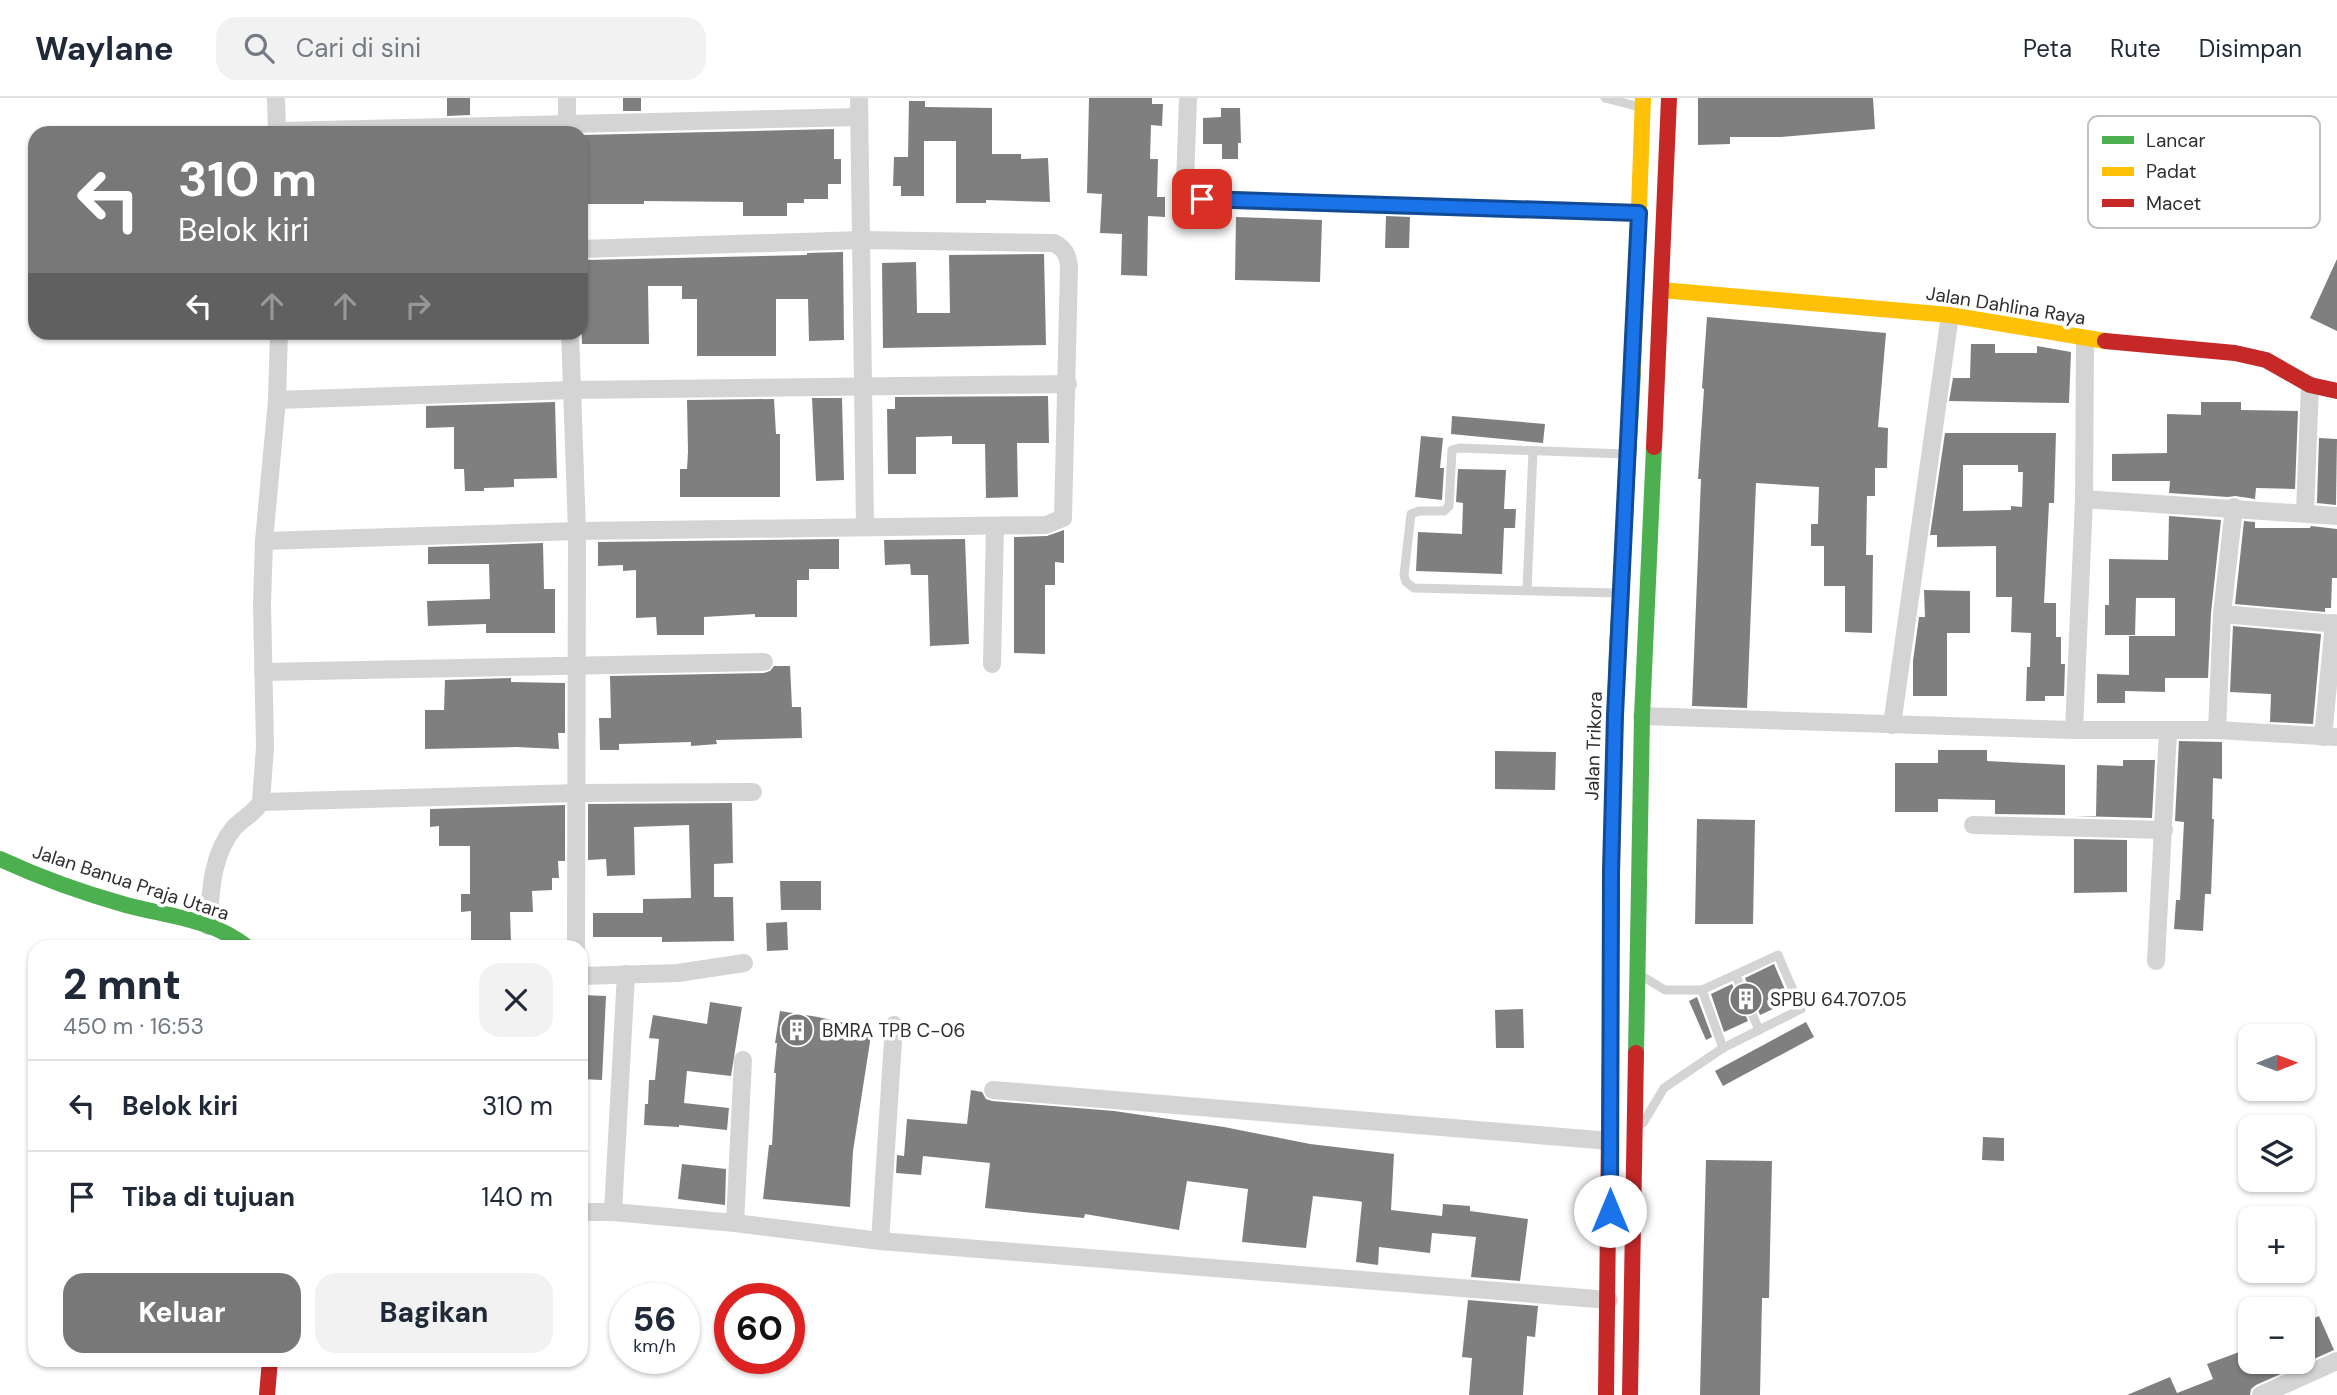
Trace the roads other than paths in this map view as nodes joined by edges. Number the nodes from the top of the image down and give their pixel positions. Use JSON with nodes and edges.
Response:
{"nodes":[{"id":1,"x":276,"y":98,"type":"edge"},
{"id":2,"x":567,"y":98,"type":"edge"},
{"id":3,"x":859,"y":98,"type":"edge"},
{"id":4,"x":1188,"y":98,"type":"edge"},
{"id":5,"x":1605,"y":98,"type":"edge"},
{"id":6,"x":1670,"y":98,"type":"edge"},
{"id":7,"x":1643,"y":103,"type":"edge"},
{"id":8,"x":859,"y":117,"type":"junction"},
{"id":9,"x":277,"y":126,"type":"edge"},
{"id":10,"x":567,"y":126,"type":"edge"},
{"id":11,"x":588,"y":127,"type":"edge"},
{"id":12,"x":1639,"y":213,"type":"junction"},
{"id":13,"x":861,"y":240,"type":"junction"},
{"id":14,"x":588,"y":249,"type":"edge"},
{"id":15,"x":1661,"y":290,"type":"junction"},
{"id":16,"x":1950,"y":315,"type":"junction"},
{"id":17,"x":2085,"y":339,"type":"junction"},
{"id":18,"x":279,"y":340,"type":"edge"},
{"id":19,"x":570,"y":340,"type":"edge"},
{"id":20,"x":1068,"y":384,"type":"junction"},
{"id":21,"x":863,"y":385,"type":"junction"},
{"id":22,"x":2310,"y":385,"type":"junction"},
{"id":23,"x":571,"y":390,"type":"junction"},
{"id":24,"x":2337,"y":391,"type":"edge"},
{"id":25,"x":277,"y":400,"type":"junction"},
{"id":26,"x":1533,"y":451,"type":"junction"},
{"id":27,"x":1629,"y":454,"type":"junction"},
{"id":28,"x":2084,"y":499,"type":"junction"},
{"id":29,"x":2234,"y":508,"type":"junction"},
{"id":30,"x":2305,"y":512,"type":"junction"},
{"id":31,"x":2337,"y":516,"type":"edge"},
{"id":32,"x":995,"y":526,"type":"junction"},
{"id":33,"x":866,"y":527,"type":"junction"},
{"id":34,"x":577,"y":531,"type":"junction"},
{"id":35,"x":264,"y":541,"type":"junction"},
{"id":36,"x":1527,"y":590,"type":"junction"},
{"id":37,"x":1620,"y":593,"type":"junction"},
{"id":38,"x":2222,"y":614,"type":"junction"},
{"id":39,"x":2335,"y":623,"type":"edge"},
{"id":40,"x":764,"y":662,"type":"dead end"},
{"id":41,"x":992,"y":664,"type":"dead end"},
{"id":42,"x":577,"y":667,"type":"junction"},
{"id":43,"x":262,"y":672,"type":"junction"},
{"id":44,"x":1615,"y":715,"type":"junction"},
{"id":45,"x":1642,"y":716,"type":"junction"},
{"id":46,"x":1892,"y":725,"type":"junction"},
{"id":47,"x":2074,"y":730,"type":"junction"},
{"id":48,"x":2217,"y":730,"type":"junction"},
{"id":49,"x":2168,"y":731,"type":"junction"},
{"id":50,"x":2330,"y":737,"type":"edge"},
{"id":51,"x":753,"y":792,"type":"dead end"},
{"id":52,"x":578,"y":793,"type":"junction"},
{"id":53,"x":261,"y":802,"type":"junction"},
{"id":54,"x":1973,"y":825,"type":"dead end"},
{"id":55,"x":2164,"y":830,"type":"junction"},
{"id":56,"x":0,"y":859,"type":"edge"},
{"id":57,"x":208,"y":926,"type":"junction"},
{"id":58,"x":240,"y":940,"type":"edge"},
{"id":59,"x":576,"y":940,"type":"edge"},
{"id":60,"x":2156,"y":961,"type":"dead end"},
{"id":61,"x":744,"y":963,"type":"dead end"},
{"id":62,"x":1637,"y":973,"type":"junction"},
{"id":63,"x":626,"y":974,"type":"junction"},
{"id":64,"x":588,"y":976,"type":"edge"},
{"id":65,"x":1737,"y":976,"type":"junction"},
{"id":66,"x":1702,"y":990,"type":"junction"},
{"id":67,"x":894,"y":1025,"type":"dead end"},
{"id":68,"x":1759,"y":1030,"type":"junction"},
{"id":69,"x":1723,"y":1048,"type":"junction"},
{"id":70,"x":743,"y":1060,"type":"dead end"},
{"id":71,"x":993,"y":1090,"type":"dead end"},
{"id":72,"x":1634,"y":1138,"type":"junction"},
{"id":73,"x":1610,"y":1141,"type":"junction"},
{"id":74,"x":588,"y":1212,"type":"edge"},
{"id":75,"x":613,"y":1212,"type":"junction"},
{"id":76,"x":735,"y":1223,"type":"junction"},
{"id":77,"x":880,"y":1241,"type":"junction"},
{"id":78,"x":1609,"y":1300,"type":"junction"},
{"id":79,"x":2337,"y":1361,"type":"edge"},
{"id":80,"x":269,"y":1367,"type":"edge"},
{"id":81,"x":267,"y":1395,"type":"edge"},
{"id":82,"x":1606,"y":1395,"type":"edge"},
{"id":83,"x":1630,"y":1395,"type":"edge"},
{"id":84,"x":2261,"y":1395,"type":"edge"}],
"edges":[{"from":1,"to":9,"type":"street"},
{"from":2,"to":10,"type":"street"},
{"from":3,"to":8,"type":"street"},
{"from":4,"to":12,"type":"street"},
{"from":5,"to":7,"type":"lane"},
{"from":6,"to":15,"type":"main road"},
{"from":7,"to":12,"type":"main road","name":"Jalan Trikora"},
{"from":8,"to":11,"type":"street"},
{"from":8,"to":13,"type":"street"},
{"from":12,"to":27,"type":"main road","name":"Jalan Trikora"},
{"from":13,"to":14,"type":"street"},
{"from":13,"to":20,"type":"street"},
{"from":13,"to":21,"type":"street"},
{"from":15,"to":16,"type":"main road","name":"Jalan Dahlina Raya"},
{"from":15,"to":45,"type":"main road"},
{"from":16,"to":17,"type":"main road","name":"Jalan Dahlina Raya"},
{"from":16,"to":46,"type":"street"},
{"from":17,"to":22,"type":"main road","name":"Jalan Dahlina Raya"},
{"from":17,"to":28,"type":"street"},
{"from":18,"to":25,"type":"street"},
{"from":19,"to":23,"type":"street"},
{"from":20,"to":21,"type":"street"},
{"from":20,"to":32,"type":"street"},
{"from":21,"to":23,"type":"street"},
{"from":21,"to":33,"type":"street"},
{"from":22,"to":24,"type":"main road","name":"Jalan Dahlina Raya"},
{"from":22,"to":30,"type":"street"},
{"from":23,"to":25,"type":"street"},
{"from":23,"to":34,"type":"street"},
{"from":25,"to":35,"type":"street"},
{"from":26,"to":27,"type":"lane"},
{"from":26,"to":36,"type":"lane"},
{"from":26,"to":36,"type":"lane"},
{"from":27,"to":37,"type":"main road","name":"Jalan Trikora"},
{"from":28,"to":29,"type":"street"},
{"from":28,"to":47,"type":"street"},
{"from":29,"to":30,"type":"street"},
{"from":29,"to":38,"type":"street"},
{"from":30,"to":31,"type":"street"},
{"from":32,"to":33,"type":"street"},
{"from":32,"to":41,"type":"street"},
{"from":33,"to":34,"type":"street"},
{"from":34,"to":35,"type":"street"},
{"from":34,"to":42,"type":"street"},
{"from":35,"to":43,"type":"street"},
{"from":36,"to":37,"type":"lane"},
{"from":37,"to":44,"type":"main road","name":"Jalan Trikora"},
{"from":38,"to":39,"type":"street"},
{"from":38,"to":48,"type":"street"},
{"from":39,"to":50,"type":"street"},
{"from":40,"to":42,"type":"street"},
{"from":42,"to":43,"type":"street"},
{"from":42,"to":52,"type":"street"},
{"from":43,"to":53,"type":"street"},
{"from":44,"to":45,"type":"main road"},
{"from":44,"to":73,"type":"main road","name":"Jalan Trikora"},
{"from":45,"to":46,"type":"street"},
{"from":45,"to":62,"type":"main road"},
{"from":46,"to":47,"type":"street"},
{"from":47,"to":49,"type":"street"},
{"from":48,"to":49,"type":"street"},
{"from":48,"to":50,"type":"street"},
{"from":49,"to":55,"type":"street"},
{"from":51,"to":52,"type":"street"},
{"from":52,"to":53,"type":"street"},
{"from":52,"to":59,"type":"street"},
{"from":53,"to":57,"type":"street"},
{"from":54,"to":55,"type":"street"},
{"from":55,"to":60,"type":"street"},
{"from":56,"to":57,"type":"main road","name":"Jalan Banua Praja Utara"},
{"from":57,"to":58,"type":"main road","name":"Jalan Banua Praja Utara"},
{"from":61,"to":63,"type":"street"},
{"from":62,"to":66,"type":"lane"},
{"from":62,"to":72,"type":"main road"},
{"from":63,"to":64,"type":"street"},
{"from":63,"to":75,"type":"street"},
{"from":65,"to":66,"type":"lane"},
{"from":65,"to":68,"type":"lane"},
{"from":65,"to":68,"type":"lane"},
{"from":66,"to":69,"type":"lane"},
{"from":67,"to":77,"type":"street"},
{"from":68,"to":69,"type":"lane"},
{"from":69,"to":72,"type":"lane"},
{"from":70,"to":76,"type":"street"},
{"from":71,"to":73,"type":"street"},
{"from":72,"to":83,"type":"main road"},
{"from":73,"to":78,"type":"main road","name":"Jalan Trikora"},
{"from":74,"to":75,"type":"street"},
{"from":75,"to":76,"type":"street"},
{"from":76,"to":77,"type":"street"},
{"from":77,"to":78,"type":"street"},
{"from":78,"to":82,"type":"main road","name":"Jalan Trikora"},
{"from":79,"to":84,"type":"street"},
{"from":80,"to":81,"type":"main road"}]}
